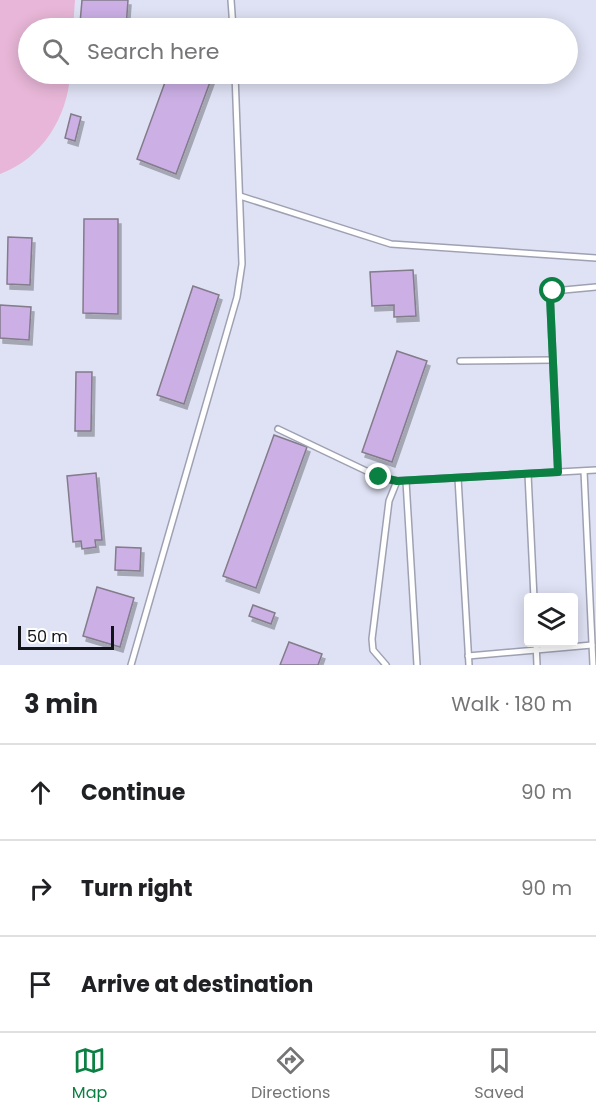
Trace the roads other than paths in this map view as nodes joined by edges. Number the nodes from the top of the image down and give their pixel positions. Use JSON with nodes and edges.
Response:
{"nodes":[{"id":1,"x":231,"y":0,"type":"edge"},
{"id":2,"x":232,"y":18,"type":"edge"},
{"id":3,"x":235,"y":84,"type":"edge"},
{"id":4,"x":240,"y":196,"type":"junction"},
{"id":5,"x":596,"y":258,"type":"edge"},
{"id":6,"x":596,"y":287,"type":"edge"},
{"id":7,"x":553,"y":360,"type":"junction"},
{"id":8,"x":460,"y":361,"type":"dead end"},
{"id":9,"x":278,"y":429,"type":"dead end"},
{"id":10,"x":596,"y":470,"type":"edge"},
{"id":11,"x":584,"y":471,"type":"junction"},
{"id":12,"x":558,"y":472,"type":"junction"},
{"id":13,"x":528,"y":474,"type":"junction"},
{"id":14,"x":458,"y":478,"type":"junction"},
{"id":15,"x":397,"y":481,"type":"junction"},
{"id":16,"x":406,"y":481,"type":"junction"},
{"id":17,"x":534,"y":593,"type":"edge"},
{"id":18,"x":592,"y":645,"type":"junction"},
{"id":19,"x":536,"y":650,"type":"junction"},
{"id":20,"x":468,"y":656,"type":"junction"},
{"id":21,"x":131,"y":665,"type":"edge"},
{"id":22,"x":386,"y":665,"type":"edge"},
{"id":23,"x":417,"y":665,"type":"edge"},
{"id":24,"x":469,"y":665,"type":"edge"},
{"id":25,"x":537,"y":665,"type":"edge"},
{"id":26,"x":593,"y":665,"type":"edge"}],
"edges":[{"from":1,"to":2,"type":"lane"},
{"from":3,"to":4,"type":"lane"},
{"from":4,"to":5,"type":"lane"},
{"from":4,"to":21,"type":"lane"},
{"from":6,"to":7,"type":"lane"},
{"from":7,"to":8,"type":"lane"},
{"from":7,"to":12,"type":"lane"},
{"from":9,"to":15,"type":"lane"},
{"from":10,"to":11,"type":"lane"},
{"from":11,"to":12,"type":"lane"},
{"from":11,"to":18,"type":"lane"},
{"from":12,"to":13,"type":"lane"},
{"from":13,"to":14,"type":"lane"},
{"from":13,"to":17,"type":"lane"},
{"from":14,"to":16,"type":"lane"},
{"from":14,"to":20,"type":"lane"},
{"from":15,"to":16,"type":"lane"},
{"from":15,"to":22,"type":"lane"},
{"from":16,"to":23,"type":"lane"},
{"from":18,"to":19,"type":"lane"},
{"from":18,"to":26,"type":"lane"},
{"from":19,"to":20,"type":"lane"},
{"from":19,"to":25,"type":"lane"},
{"from":20,"to":24,"type":"lane"}]}
